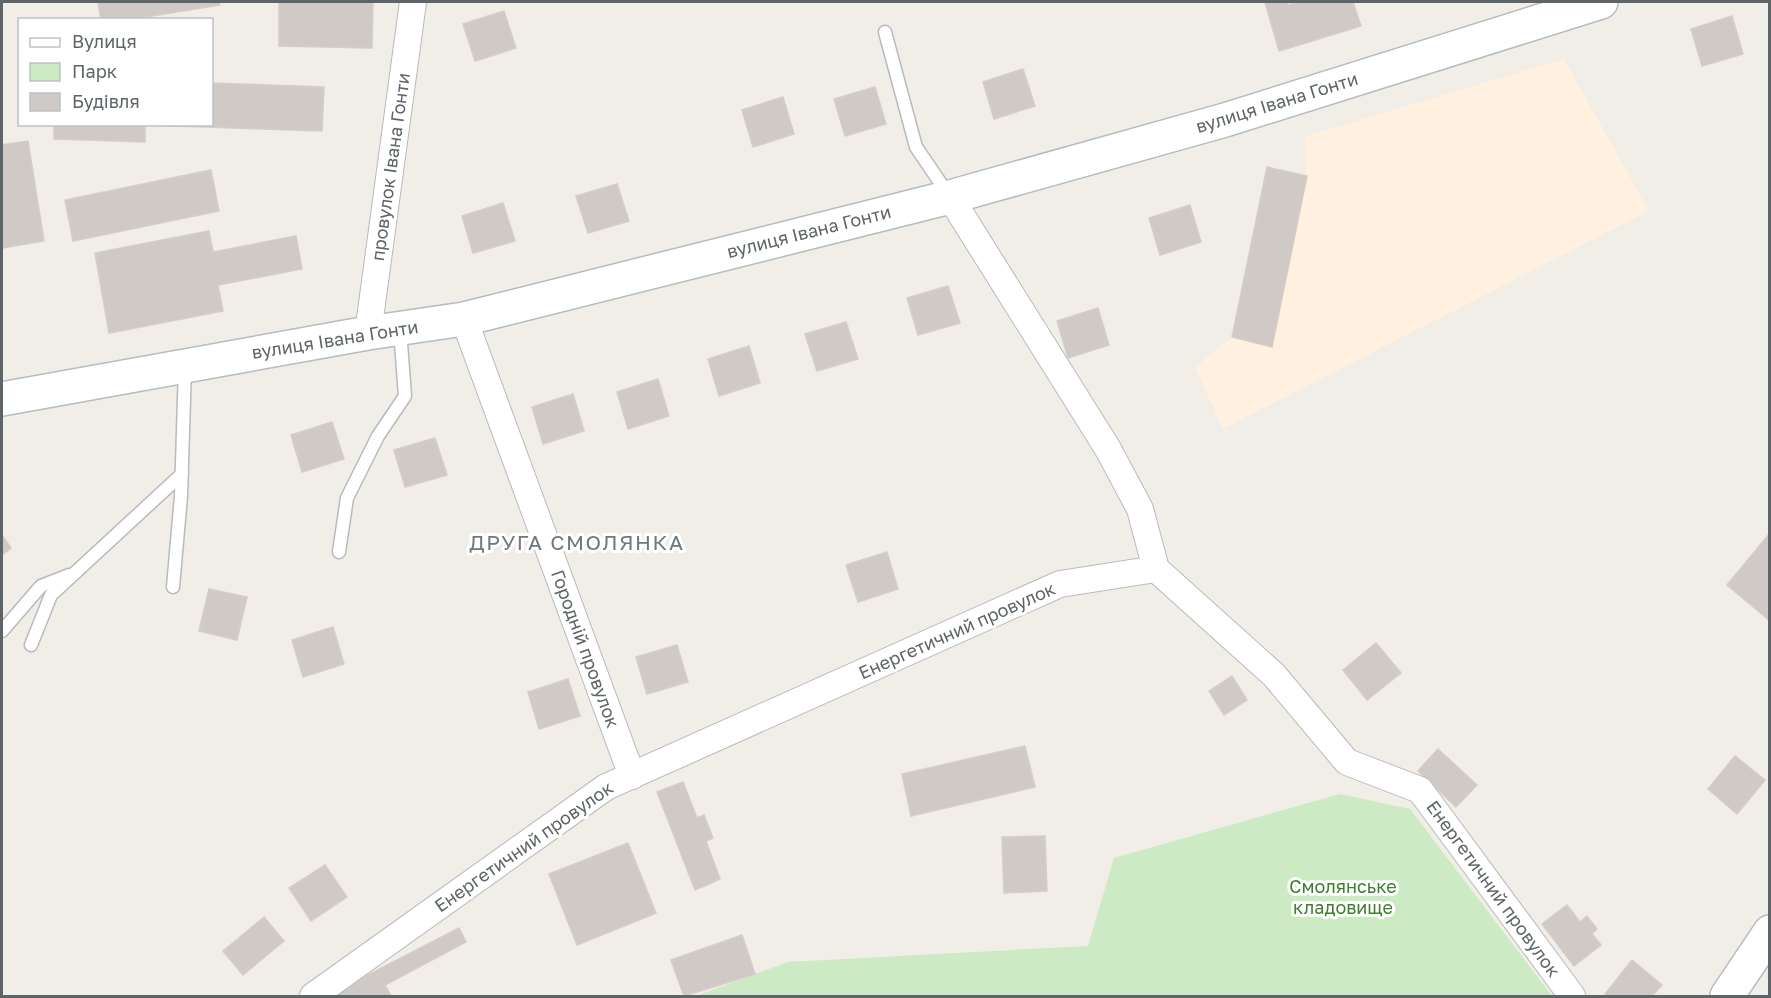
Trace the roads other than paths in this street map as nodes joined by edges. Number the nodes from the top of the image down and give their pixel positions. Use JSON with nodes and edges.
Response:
{"nodes":[{"id":1,"x":413,"y":2,"type":"edge"},
{"id":2,"x":1600,"y":2,"type":"edge"},
{"id":3,"x":885,"y":32,"type":"dead end"},
{"id":4,"x":950,"y":197,"type":"junction"},
{"id":5,"x":464,"y":319,"type":"junction"},
{"id":6,"x":384,"y":331,"type":"junction"},
{"id":7,"x":185,"y":366,"type":"junction"},
{"id":8,"x":2,"y":399,"type":"edge"},
{"id":9,"x":182,"y":474,"type":"junction"},
{"id":10,"x":339,"y":552,"type":"dead end"},
{"id":11,"x":1156,"y":569,"type":"junction"},
{"id":12,"x":78,"y":571,"type":"junction"},
{"id":13,"x":173,"y":587,"type":"dead end"},
{"id":14,"x":2,"y":631,"type":"edge"},
{"id":15,"x":31,"y":645,"type":"dead end"},
{"id":16,"x":632,"y":776,"type":"junction"},
{"id":17,"x":1769,"y":954,"type":"edge"},
{"id":18,"x":1734,"y":993,"type":"edge"},
{"id":19,"x":313,"y":996,"type":"edge"},
{"id":20,"x":1572,"y":996,"type":"edge"}],
"edges":[{"from":1,"to":6,"type":"street","name":"провулок Івана Гонти"},
{"from":2,"to":4,"type":"street","name":"вулиця Івана Гонти"},
{"from":3,"to":4,"type":"lane"},
{"from":4,"to":5,"type":"street","name":"вулиця Івана Гонти"},
{"from":4,"to":11,"type":"street"},
{"from":5,"to":6,"type":"street","name":"вулиця Івана Гонти"},
{"from":5,"to":16,"type":"street","name":"Городній провулок"},
{"from":6,"to":7,"type":"street","name":"вулиця Івана Гонти"},
{"from":6,"to":10,"type":"lane"},
{"from":7,"to":8,"type":"street","name":"вулиця Івана Гонти"},
{"from":7,"to":9,"type":"lane"},
{"from":9,"to":12,"type":"lane"},
{"from":9,"to":13,"type":"lane"},
{"from":11,"to":16,"type":"street","name":"Енергетичний провулок"},
{"from":11,"to":20,"type":"street","name":"Енергетичний провулок"},
{"from":12,"to":14,"type":"lane"},
{"from":12,"to":15,"type":"lane"},
{"from":16,"to":19,"type":"street","name":"Енергетичний провулок"},
{"from":17,"to":18,"type":"street"},
{"from":17,"to":18,"type":"street"}]}
